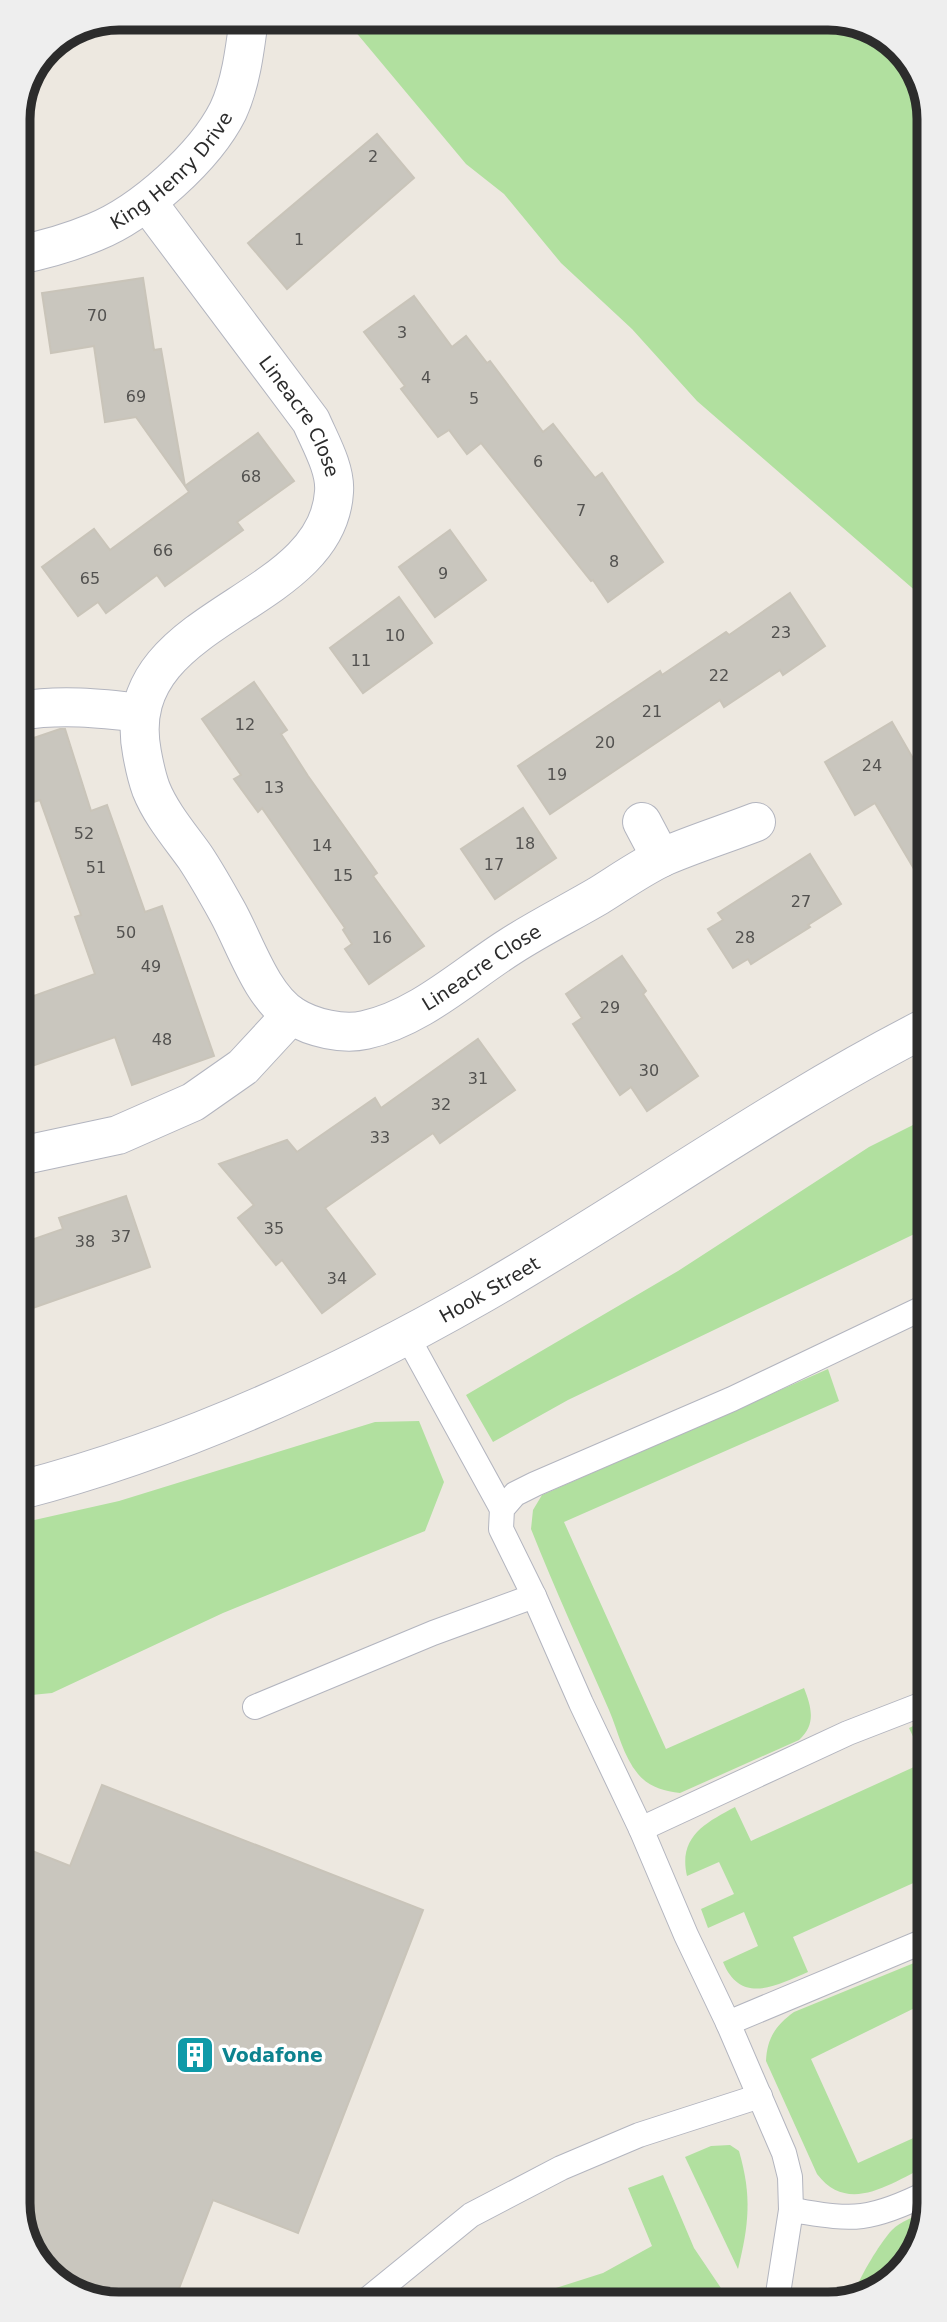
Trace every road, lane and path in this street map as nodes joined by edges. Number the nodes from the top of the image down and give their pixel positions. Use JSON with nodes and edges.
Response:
{"nodes":[{"id":1,"x":247,"y":30,"type":"edge"},
{"id":2,"x":147,"y":202,"type":"junction"},
{"id":3,"x":30,"y":252,"type":"edge"},
{"id":4,"x":30,"y":710,"type":"edge"},
{"id":5,"x":140,"y":713,"type":"junction"},
{"id":6,"x":642,"y":822,"type":"dead end"},
{"id":7,"x":756,"y":822,"type":"dead end"},
{"id":8,"x":661,"y":858,"type":"junction"},
{"id":9,"x":291,"y":1015,"type":"junction"},
{"id":10,"x":917,"y":1033,"type":"edge"},
{"id":11,"x":30,"y":1154,"type":"edge"},
{"id":12,"x":917,"y":1311,"type":"edge"},
{"id":13,"x":407,"y":1336,"type":"junction"},
{"id":14,"x":30,"y":1487,"type":"edge"},
{"id":15,"x":502,"y":1508,"type":"junction"},
{"id":16,"x":534,"y":1596,"type":"junction"},
{"id":17,"x":917,"y":1706,"type":"edge"},
{"id":18,"x":255,"y":1707,"type":"dead end"},
{"id":19,"x":641,"y":1829,"type":"junction"},
{"id":20,"x":917,"y":1944,"type":"edge"},
{"id":21,"x":728,"y":2023,"type":"junction"},
{"id":22,"x":760,"y":2096,"type":"junction"},
{"id":23,"x":917,"y":2198,"type":"edge"},
{"id":24,"x":791,"y":2210,"type":"junction"},
{"id":25,"x":376,"y":2292,"type":"edge"},
{"id":26,"x":777,"y":2292,"type":"edge"}],
"edges":[{"from":1,"to":2,"type":"street","name":"King Henry Drive"},
{"from":2,"to":3,"type":"street","name":"King Henry Drive"},
{"from":2,"to":5,"type":"street","name":"Lineacre Close"},
{"from":4,"to":5,"type":"street"},
{"from":5,"to":9,"type":"street","name":"Lineacre Close"},
{"from":6,"to":8,"type":"street"},
{"from":7,"to":8,"type":"street","name":"Lineacre Close"},
{"from":8,"to":9,"type":"street","name":"Lineacre Close"},
{"from":9,"to":11,"type":"street"},
{"from":10,"to":13,"type":"street","name":"Hook Street"},
{"from":12,"to":15,"type":"lane"},
{"from":13,"to":14,"type":"street","name":"Hook Street"},
{"from":13,"to":15,"type":"lane"},
{"from":15,"to":16,"type":"lane"},
{"from":16,"to":18,"type":"lane"},
{"from":16,"to":19,"type":"lane"},
{"from":17,"to":19,"type":"lane"},
{"from":19,"to":21,"type":"lane"},
{"from":20,"to":21,"type":"lane"},
{"from":21,"to":22,"type":"lane"},
{"from":22,"to":24,"type":"lane"},
{"from":22,"to":25,"type":"lane"},
{"from":23,"to":24,"type":"lane"},
{"from":24,"to":26,"type":"lane"}]}
